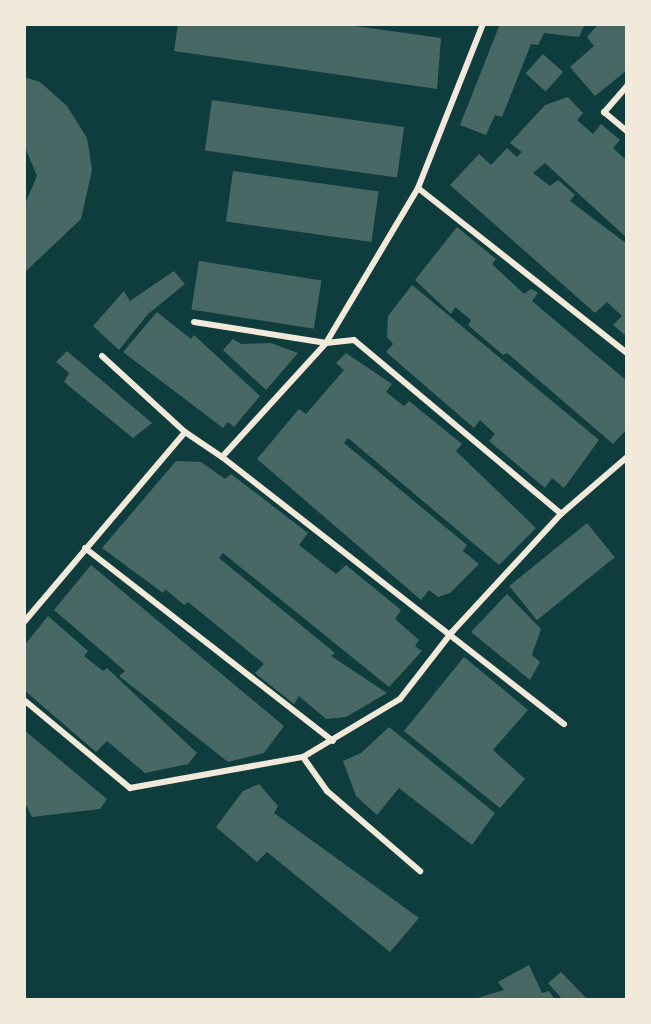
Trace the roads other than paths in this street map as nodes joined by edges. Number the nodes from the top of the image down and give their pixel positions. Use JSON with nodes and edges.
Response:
{"nodes":[{"id":1,"x":483,"y":24,"type":"edge"},
{"id":2,"x":627,"y":86,"type":"edge"},
{"id":3,"x":627,"y":131,"type":"edge"},
{"id":4,"x":418,"y":188,"type":"junction"},
{"id":5,"x":194,"y":322,"type":"dead end"},
{"id":6,"x":326,"y":343,"type":"junction"},
{"id":7,"x":627,"y":353,"type":"edge"},
{"id":8,"x":102,"y":356,"type":"dead end"},
{"id":9,"x":185,"y":432,"type":"junction"},
{"id":10,"x":222,"y":457,"type":"junction"},
{"id":11,"x":627,"y":457,"type":"edge"},
{"id":12,"x":561,"y":514,"type":"junction"},
{"id":13,"x":85,"y":548,"type":"junction"},
{"id":14,"x":24,"y":622,"type":"edge"},
{"id":15,"x":452,"y":632,"type":"junction"},
{"id":16,"x":24,"y":700,"type":"edge"},
{"id":17,"x":564,"y":724,"type":"dead end"},
{"id":18,"x":333,"y":741,"type":"junction"},
{"id":19,"x":303,"y":757,"type":"junction"},
{"id":20,"x":420,"y":871,"type":"dead end"}],
"edges":[{"from":1,"to":4,"type":"lane"},
{"from":2,"to":3,"type":"lane"},
{"from":4,"to":6,"type":"lane"},
{"from":4,"to":7,"type":"lane"},
{"from":5,"to":6,"type":"lane"},
{"from":6,"to":10,"type":"lane"},
{"from":6,"to":12,"type":"lane"},
{"from":8,"to":9,"type":"lane"},
{"from":9,"to":10,"type":"lane"},
{"from":9,"to":13,"type":"lane"},
{"from":10,"to":15,"type":"lane"},
{"from":11,"to":12,"type":"lane"},
{"from":12,"to":15,"type":"lane"},
{"from":13,"to":14,"type":"lane"},
{"from":13,"to":18,"type":"lane"},
{"from":15,"to":17,"type":"lane"},
{"from":15,"to":18,"type":"lane"},
{"from":16,"to":19,"type":"lane"},
{"from":18,"to":19,"type":"lane"},
{"from":19,"to":20,"type":"lane"}]}
